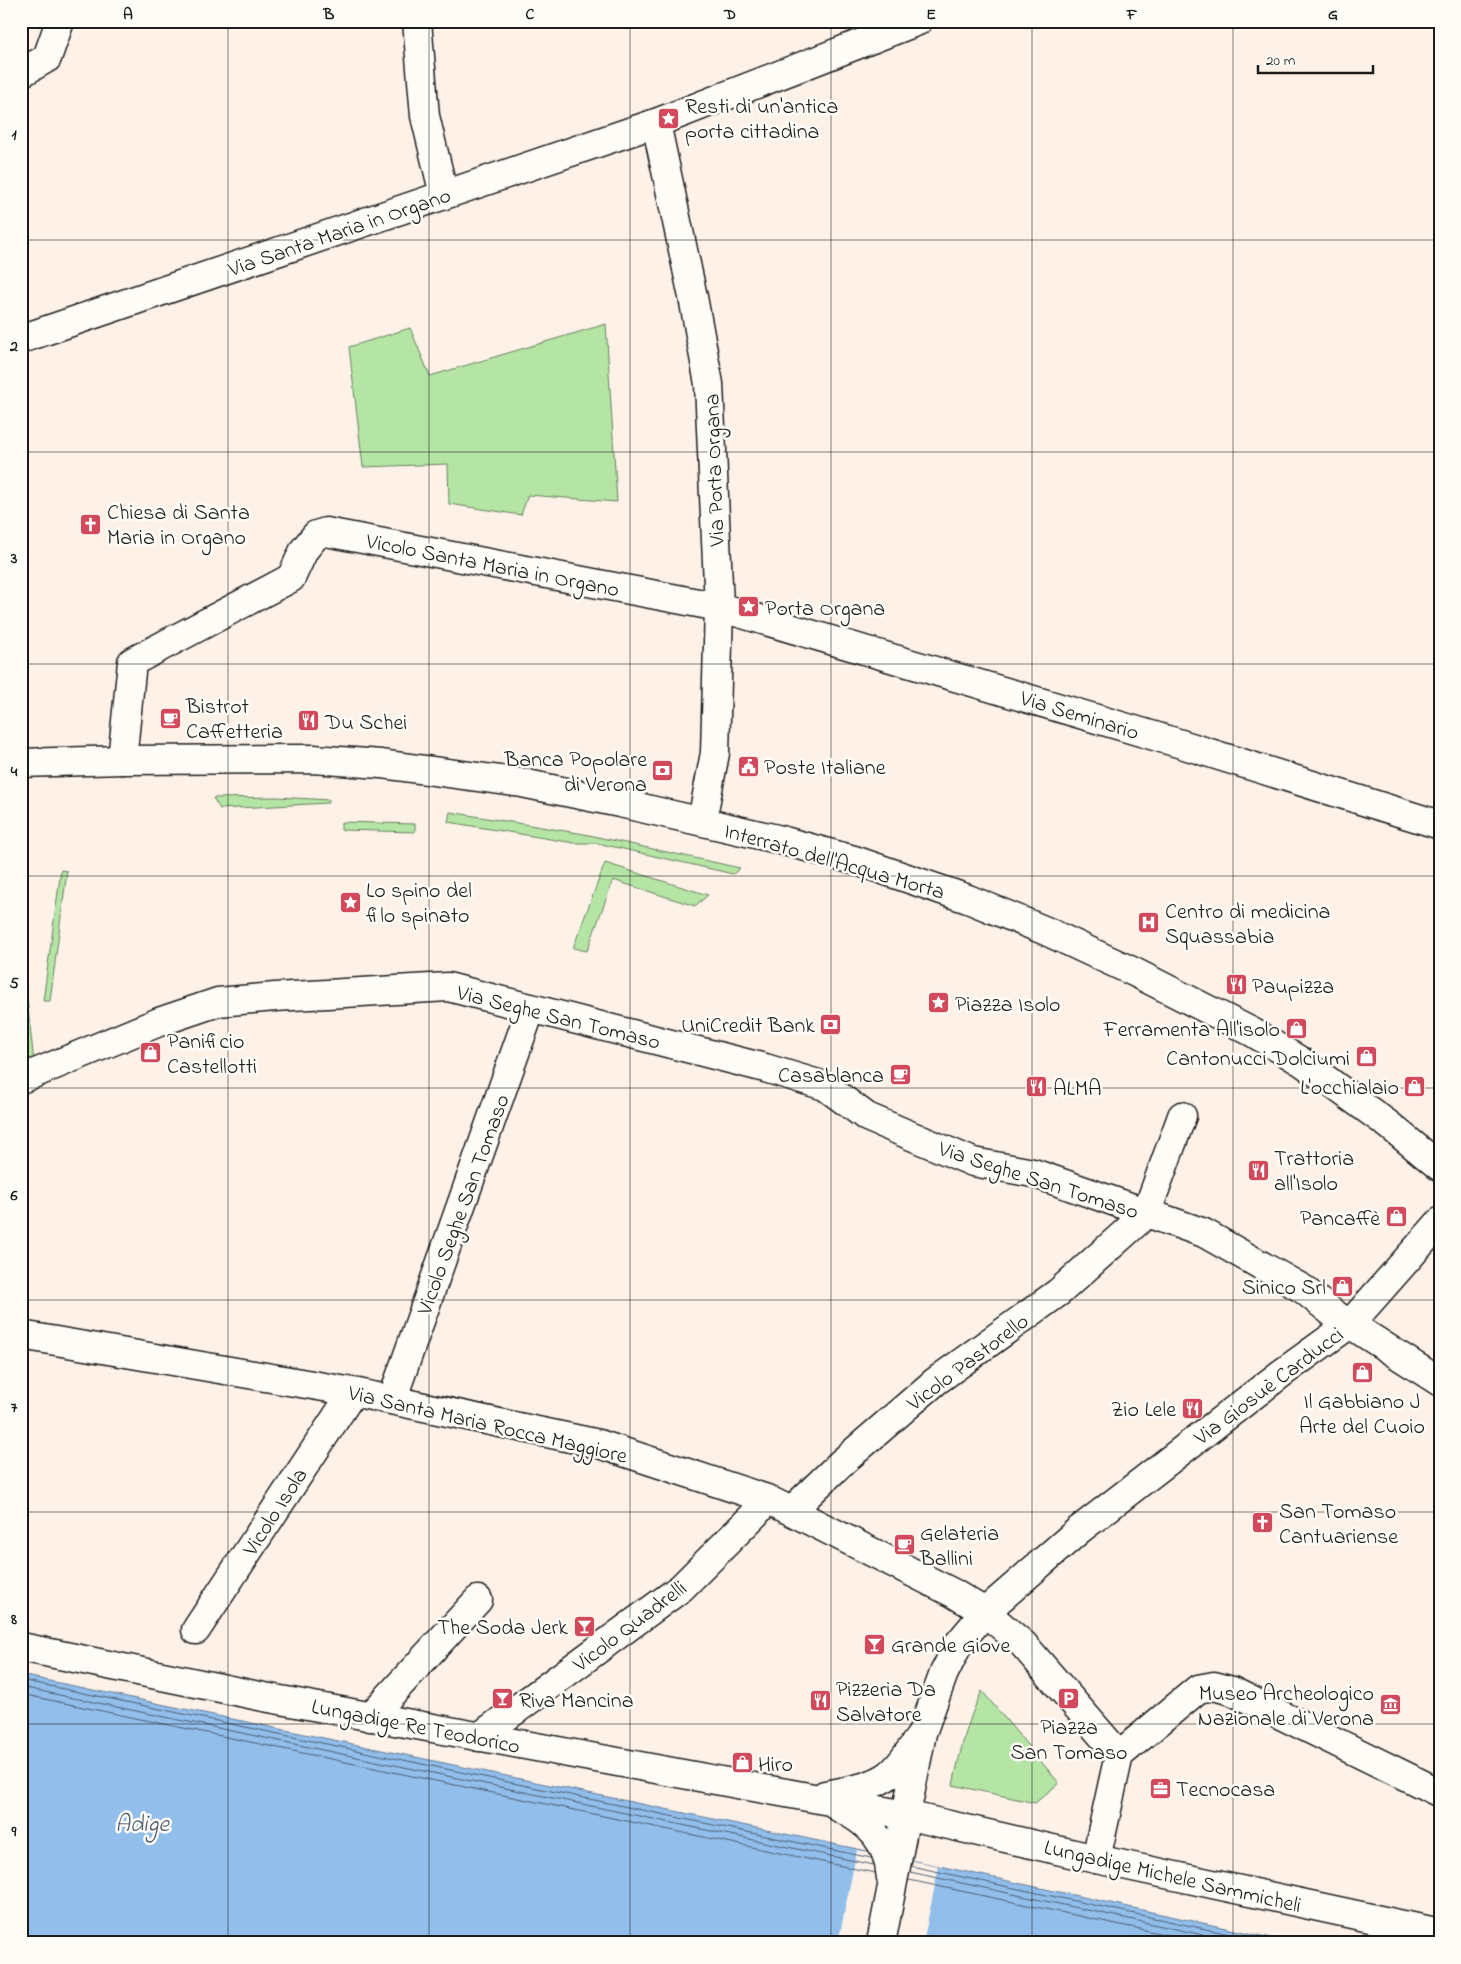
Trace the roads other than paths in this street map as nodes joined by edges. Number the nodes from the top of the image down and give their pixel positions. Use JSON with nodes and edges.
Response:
{"nodes":[{"id":1,"x":60,"y":21,"type":"edge"},
{"id":2,"x":417,"y":21,"type":"edge"},
{"id":3,"x":918,"y":21,"type":"edge"},
{"id":4,"x":21,"y":73,"type":"edge"},
{"id":5,"x":656,"y":123,"type":"junction"},
{"id":6,"x":444,"y":195,"type":"junction"},
{"id":7,"x":21,"y":339,"type":"edge"},
{"id":8,"x":719,"y":607,"type":"junction"},
{"id":9,"x":122,"y":760,"type":"junction"},
{"id":10,"x":21,"y":763,"type":"edge"},
{"id":11,"x":702,"y":822,"type":"junction"},
{"id":12,"x":1440,"y":825,"type":"edge"},
{"id":13,"x":531,"y":1008,"type":"junction"},
{"id":14,"x":21,"y":1079,"type":"edge"},
{"id":15,"x":1182,"y":1116,"type":"dead end"},
{"id":16,"x":1440,"y":1167,"type":"edge"},
{"id":17,"x":1146,"y":1214,"type":"junction"},
{"id":18,"x":1440,"y":1222,"type":"edge"},
{"id":19,"x":1350,"y":1324,"type":"junction"},
{"id":20,"x":21,"y":1335,"type":"edge"},
{"id":21,"x":1440,"y":1382,"type":"edge"},
{"id":22,"x":353,"y":1392,"type":"junction"},
{"id":23,"x":392,"y":1400,"type":"junction"},
{"id":24,"x":767,"y":1499,"type":"junction"},
{"id":25,"x":791,"y":1511,"type":"junction"},
{"id":26,"x":478,"y":1600,"type":"dead end"},
{"id":27,"x":985,"y":1612,"type":"junction"},
{"id":28,"x":196,"y":1630,"type":"dead end"},
{"id":29,"x":21,"y":1647,"type":"edge"},
{"id":30,"x":370,"y":1717,"type":"junction"},
{"id":31,"x":922,"y":1733,"type":"junction"},
{"id":32,"x":479,"y":1737,"type":"junction"},
{"id":33,"x":1119,"y":1755,"type":"junction"},
{"id":34,"x":1440,"y":1792,"type":"edge"},
{"id":35,"x":812,"y":1797,"type":"junction"},
{"id":36,"x":906,"y":1815,"type":"junction"},
{"id":37,"x":1096,"y":1859,"type":"junction"},
{"id":38,"x":891,"y":1895,"type":"junction"},
{"id":39,"x":1440,"y":1934,"type":"edge"},
{"id":40,"x":881,"y":1943,"type":"edge"}],
"edges":[{"from":1,"to":4,"type":"street"},
{"from":2,"to":6,"type":"street"},
{"from":3,"to":5,"type":"street","name":"Via Santa Maria in Organo"},
{"from":5,"to":6,"type":"street","name":"Via Santa Maria in Organo"},
{"from":5,"to":8,"type":"street","name":"Via Porta Organa"},
{"from":6,"to":7,"type":"street","name":"Via Santa Maria in Organo"},
{"from":8,"to":9,"type":"street","name":"Vicolo Santa Maria in Organo"},
{"from":8,"to":11,"type":"street","name":"Via Porta Organa"},
{"from":8,"to":12,"type":"street","name":"Via Seminario"},
{"from":9,"to":10,"type":"street","name":"Interrato dell'Acqua Morta"},
{"from":9,"to":11,"type":"street","name":"Interrato dell'Acqua Morta"},
{"from":11,"to":16,"type":"street","name":"Interrato dell'Acqua Morta"},
{"from":13,"to":14,"type":"street","name":"Via Seghe San Tomaso"},
{"from":13,"to":17,"type":"street","name":"Via Seghe San Tomaso"},
{"from":13,"to":23,"type":"street","name":"Vicolo Seghe San Tomaso"},
{"from":15,"to":17,"type":"street"},
{"from":17,"to":19,"type":"street","name":"Via Seghe San Tomaso"},
{"from":17,"to":25,"type":"street","name":"Vicolo Pastorello"},
{"from":18,"to":19,"type":"street","name":"Via Giosuè Carducci"},
{"from":19,"to":21,"type":"street","name":"Via Seghe San Tomaso"},
{"from":19,"to":27,"type":"street","name":"Via Giosuè Carducci"},
{"from":20,"to":22,"type":"street","name":"Via Santa Maria Rocca Maggiore"},
{"from":22,"to":23,"type":"street","name":"Via Santa Maria Rocca Maggiore"},
{"from":22,"to":28,"type":"street","name":"Vicolo Isola"},
{"from":23,"to":24,"type":"street","name":"Via Santa Maria Rocca Maggiore"},
{"from":24,"to":25,"type":"street","name":"Via Santa Maria Rocca Maggiore"},
{"from":24,"to":32,"type":"street","name":"Vicolo Quadrelli"},
{"from":25,"to":27,"type":"street","name":"Via Santa Maria Rocca Maggiore"},
{"from":26,"to":30,"type":"street"},
{"from":27,"to":31,"type":"street"},
{"from":27,"to":33,"type":"street"},
{"from":29,"to":30,"type":"street","name":"Lungadige Re Teodorico"},
{"from":30,"to":32,"type":"street","name":"Lungadige Re Teodorico"},
{"from":31,"to":35,"type":"street"},
{"from":31,"to":36,"type":"street"},
{"from":32,"to":35,"type":"street","name":"Lungadige Re Teodorico"},
{"from":33,"to":34,"type":"street"},
{"from":33,"to":37,"type":"street"},
{"from":35,"to":36,"type":"street","name":"Lungadige Re Teodorico"},
{"from":35,"to":38,"type":"street","name":"Lungadige Re Teodorico"},
{"from":36,"to":37,"type":"street","name":"Lungadige Michele Sammicheli"},
{"from":36,"to":38,"type":"street"},
{"from":37,"to":39,"type":"street","name":"Lungadige Michele Sammicheli"},
{"from":38,"to":40,"type":"street"}]}
